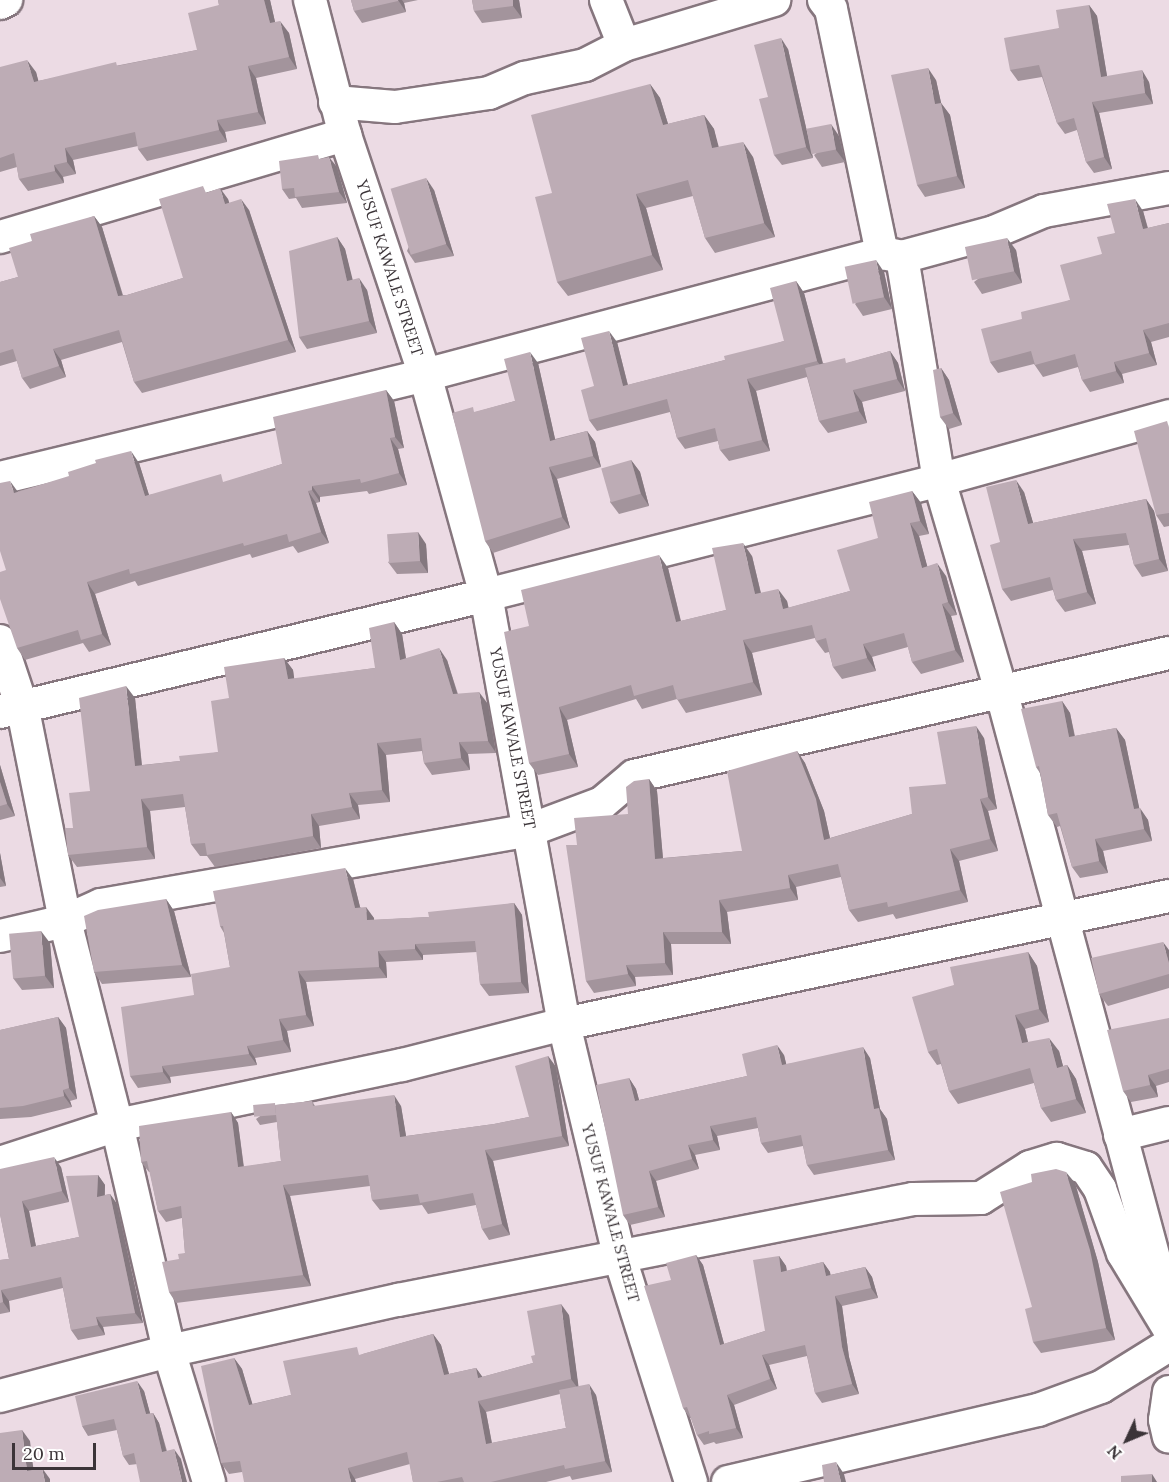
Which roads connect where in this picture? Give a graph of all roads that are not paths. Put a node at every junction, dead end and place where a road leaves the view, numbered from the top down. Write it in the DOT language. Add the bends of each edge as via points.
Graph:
graph roads {
  1 [pos="6,0"];
  2 [pos="310,0"];
  3 [pos="606,0"];
  4 [pos="774,0"];
  5 [pos="824,0"];
  6 [pos="0,3"];
  7 [pos="624,45"];
  8 [pos="335,102"];
  9 [pos="345,135"];
  10 [pos="1169,188"];
  11 [pos="0,237"];
  12 [pos="892,255"];
  13 [pos="425,375"];
  14 [pos="1169,416"];
  15 [pos="0,478"];
  16 [pos="939,480"];
  17 [pos="486,595"];
  18 [pos="0,641"];
  19 [pos="1169,653"];
  20 [pos="1002,694"];
  21 [pos="12,711"];
  22 [pos="530,830"];
  23 [pos="1169,896"];
  24 [pos="1062,920"];
  25 [pos="65,921"];
  26 [pos="0,936"];
  27 [pos="564,1024"];
  28 [pos="1169,1123"];
  29 [pos="117,1125"];
  30 [pos="1120,1135"];
  31 [pos="0,1162"];
  32 [pos="619,1255"];
  33 [pos="1169,1314"];
  34 [pos="1169,1329"];
  35 [pos="1169,1345"];
  36 [pos="169,1352"];
  37 [pos="1169,1392"];
  38 [pos="0,1396"];
  39 [pos="1169,1437"];
  40 [pos="209,1482"];
  41 [pos="691,1482"];
  42 [pos="728,1482"];
  1 -- 6 [label="street"];
  2 -- 8 [label="street, YUSUF KAWALE STREET"];
  3 -- 7 [label="street"];
  4 -- 7 [label="street"];
  5 -- 12 [label="street" via="831,9"];
  7 -- 8 [label="street" via="585,65 525,78 489,93 395,107"];
  8 -- 9 [label="street, YUSUF KAWALE STREET"];
  9 -- 11 [label="street"];
  9 -- 13 [label="street, YUSUF KAWALE STREET"];
  10 -- 12 [label="street" via="1044,211 994,232"];
  12 -- 13 [label="street"];
  12 -- 16 [label="street"];
  13 -- 15 [label="street"];
  13 -- 17 [label="street, YUSUF KAWALE STREET"];
  14 -- 16 [label="street"];
  16 -- 17 [label="street"];
  16 -- 20 [label="street"];
  17 -- 21 [label="street" via="183,666"];
  17 -- 22 [label="street, YUSUF KAWALE STREET"];
  18 -- 21 [label="street"];
  19 -- 20 [label="street"];
  20 -- 22 [label="street" via="798,736 634,776 602,803"];
  20 -- 24 [label="street"];
  21 -- 25 [label="street"];
  22 -- 25 [label="street" via="101,905"];
  22 -- 27 [label="street, YUSUF KAWALE STREET"];
  23 -- 24 [label="street"];
  24 -- 27 [label="street"];
  24 -- 30 [label="street"];
  25 -- 26 [label="street"];
  25 -- 29 [label="street"];
  27 -- 29 [label="street" via="402,1065"];
  27 -- 32 [label="street, YUSUF KAWALE STREET"];
  28 -- 30 [label="street"];
  29 -- 31 [label="street"];
  29 -- 36 [label="street"];
  30 -- 33 [label="street"];
  32 -- 34 [label="street" via="913,1199 981,1198 1030,1167 1057,1159 1086,1168 1100,1189 1123,1253"];
  32 -- 36 [label="street"];
  32 -- 41 [label="street, YUSUF KAWALE STREET"];
  35 -- 42 [label="street" via="1101,1387 1038,1410"];
  36 -- 38 [label="street"];
  36 -- 40 [label="street"];
  37 -- 39 [label="street" via="1165,1420"];
}
